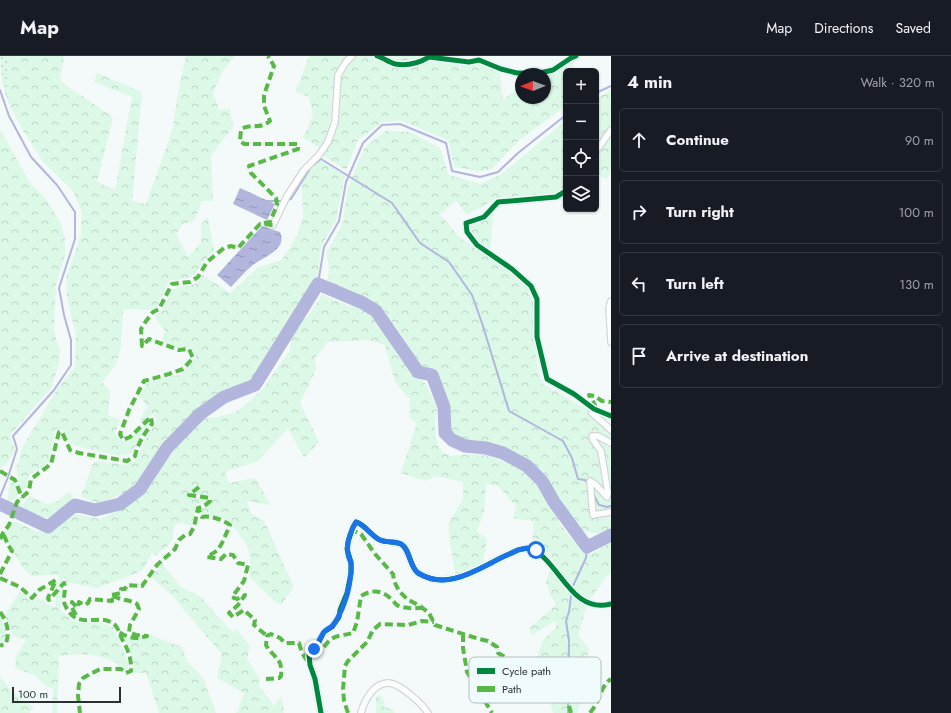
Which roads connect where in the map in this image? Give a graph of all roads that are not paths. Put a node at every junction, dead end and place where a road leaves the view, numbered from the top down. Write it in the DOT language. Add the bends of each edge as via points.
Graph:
graph roads {
  1 [pos="352,56"];
  2 [pos="377,56"];
  3 [pos="576,56"];
  4 [pos="611,130"];
  5 [pos="599,147"];
  6 [pos="563,193"];
  7 [pos="273,225"];
  8 [pos="611,301"];
  9 [pos="611,342"];
  10 [pos="594,409"];
  11 [pos="611,416"];
  12 [pos="611,430"];
  13 [pos="611,443"];
  14 [pos="611,512"];
  15 [pos="611,604"];
  16 [pos="321,713"];
  17 [pos="361,713"];
  18 [pos="428,713"];
  1 -- 7 [label="street" via="338,75 334,122 328,142 286,196"];
  2 -- 3 [label="street" via="394,64 409,65 429,57 469,62 479,60 517,73 540,73 553,70"];
  4 -- 5 [label="street"];
  6 -- 10 [label="street" via="556,197 498,202 484,217 466,223 467,232 477,245 512,269 531,286 537,299 538,337 547,379"];
  8 -- 9 [label="street"];
  10 -- 11 [label="street"];
  10 -- 12 [label="street" via="592,414"];
  13 -- 14 [label="street" via="598,436 592,436 602,451 607,497 590,481 593,515"];
  15 -- 16 [label="street" via="595,605 582,600 567,587 536,550 527,548 456,579 432,579 417,572 400,543 380,540 356,522 348,542 351,573 339,617 332,627 324,632 309,655"];
  17 -- 18 [label="street" via="371,693 377,687 388,683 396,684 420,703"];
}
